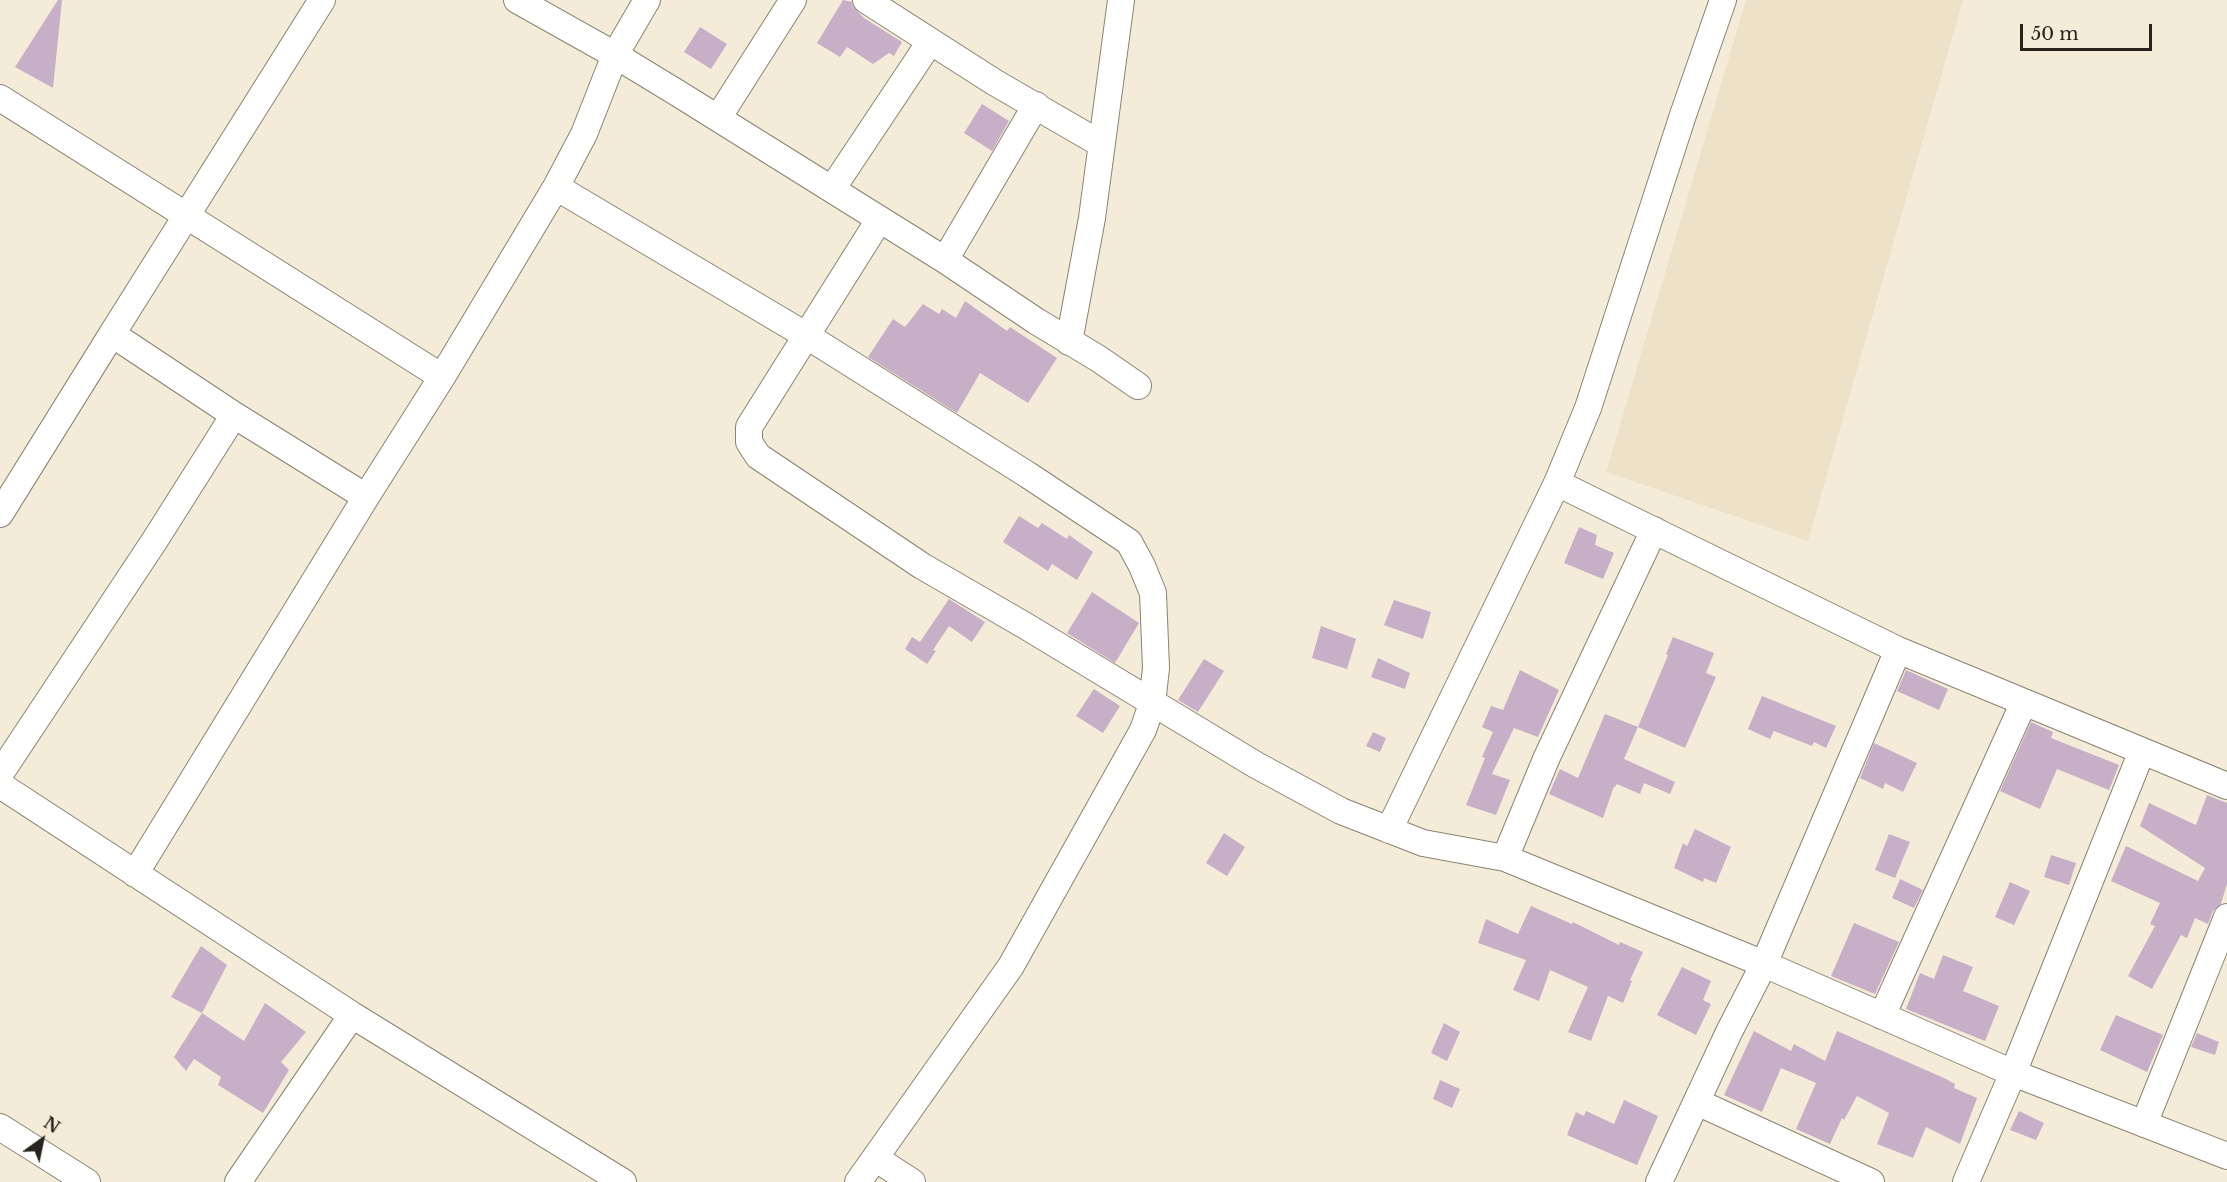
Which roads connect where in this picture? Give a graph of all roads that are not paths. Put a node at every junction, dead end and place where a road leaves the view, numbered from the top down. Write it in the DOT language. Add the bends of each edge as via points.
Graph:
graph roads {
  1 [pos="322,0"];
  2 [pos="517,0"];
  3 [pos="647,0"];
  4 [pos="793,0"];
  5 [pos="866,0"];
  6 [pos="1121,0"];
  7 [pos="1723,0"];
  8 [pos="930,42"];
  9 [pos="615,55"];
  10 [pos="0,98"];
  11 [pos="1036,105"];
  12 [pos="718,118"];
  13 [pos="1101,144"];
  14 [pos="556,187"];
  15 [pos="832,189"];
  16 [pos="187,217"];
  17 [pos="879,220"];
  18 [pos="945,260"];
  19 [pos="112,334"];
  20 [pos="807,336"];
  21 [pos="1070,342"];
  22 [pos="442,377"];
  23 [pos="1138,386"];
  24 [pos="234,415"];
  25 [pos="1557,483"];
  26 [pos="366,497"];
  27 [pos="0,514"];
  28 [pos="1654,530"];
  29 [pos="1898,650"];
  30 [pos="2024,702"];
  31 [pos="1152,704"];
  32 [pos="2142,751"];
  33 [pos="0,774"];
  34 [pos="0,785"];
  35 [pos="2227,786"];
  36 [pos="1389,830"];
  37 [pos="1505,858"];
  38 [pos="135,874"];
  39 [pos="2227,916"];
  40 [pos="1764,964"];
  41 [pos="352,1015"];
  42 [pos="1882,1016"];
  43 [pos="2013,1073"];
  44 [pos="1697,1102"];
  45 [pos="2144,1124"];
  46 [pos="0,1127"];
  47 [pos="2227,1156"];
  48 [pos="876,1158"];
  49 [pos="87,1182"];
  50 [pos="238,1182"];
  51 [pos="623,1182"];
  52 [pos="858,1182"];
  53 [pos="912,1182"];
  54 [pos="1659,1182"];
  55 [pos="1871,1182"];
  56 [pos="1966,1182"];
  1 -- 16 [label="street"];
  2 -- 9 [label="street"];
  3 -- 9 [label="street"];
  4 -- 12 [label="street"];
  5 -- 8 [label="street"];
  6 -- 13 [label="street"];
  7 -- 25 [label="street" via="1588,408"];
  8 -- 11 [label="street"];
  8 -- 15 [label="street"];
  9 -- 12 [label="street"];
  9 -- 14 [label="street" via="584,134"];
  10 -- 16 [label="street"];
  11 -- 13 [label="street"];
  11 -- 18 [label="street"];
  12 -- 15 [label="street"];
  13 -- 21 [label="street"];
  14 -- 20 [label="street"];
  14 -- 22 [label="street"];
  15 -- 17 [label="street"];
  16 -- 19 [label="street"];
  16 -- 22 [label="street"];
  17 -- 18 [label="street"];
  17 -- 20 [label="street"];
  18 -- 21 [label="street"];
  19 -- 24 [label="street"];
  19 -- 27 [label="street"];
  20 -- 31 [label="street" via="1129,542 1153,593 1156,668"];
  20 -- 31 [label="street" via="749,427 750,442 758,456 922,566"];
  21 -- 23 [label="street"];
  22 -- 26 [label="street"];
  24 -- 26 [label="street"];
  24 -- 33 [label="street"];
  25 -- 28 [label="street"];
  25 -- 36 [label="street"];
  26 -- 38 [label="street"];
  28 -- 29 [label="street"];
  28 -- 37 [label="street" via="1547,756"];
  29 -- 30 [label="street"];
  29 -- 40 [label="street"];
  30 -- 32 [label="street"];
  30 -- 42 [label="street"];
  31 -- 36 [label="street" via="1331,806"];
  31 -- 48 [label="street" via="1143,730 1107,798 1011,966"];
  32 -- 35 [label="street"];
  32 -- 43 [label="street"];
  34 -- 38 [label="street"];
  36 -- 37 [label="street" via="1423,843"];
  37 -- 40 [label="street"];
  38 -- 41 [label="street"];
  39 -- 45 [label="street"];
  40 -- 42 [label="street"];
  40 -- 44 [label="street"];
  41 -- 50 [label="street"];
  41 -- 51 [label="street"];
  42 -- 43 [label="street"];
  43 -- 45 [label="street"];
  43 -- 56 [label="street"];
  44 -- 54 [label="street"];
  44 -- 55 [label="street"];
  45 -- 47 [label="street"];
  46 -- 49 [label="street"];
  48 -- 52 [label="street"];
  48 -- 53 [label="street"];
}
